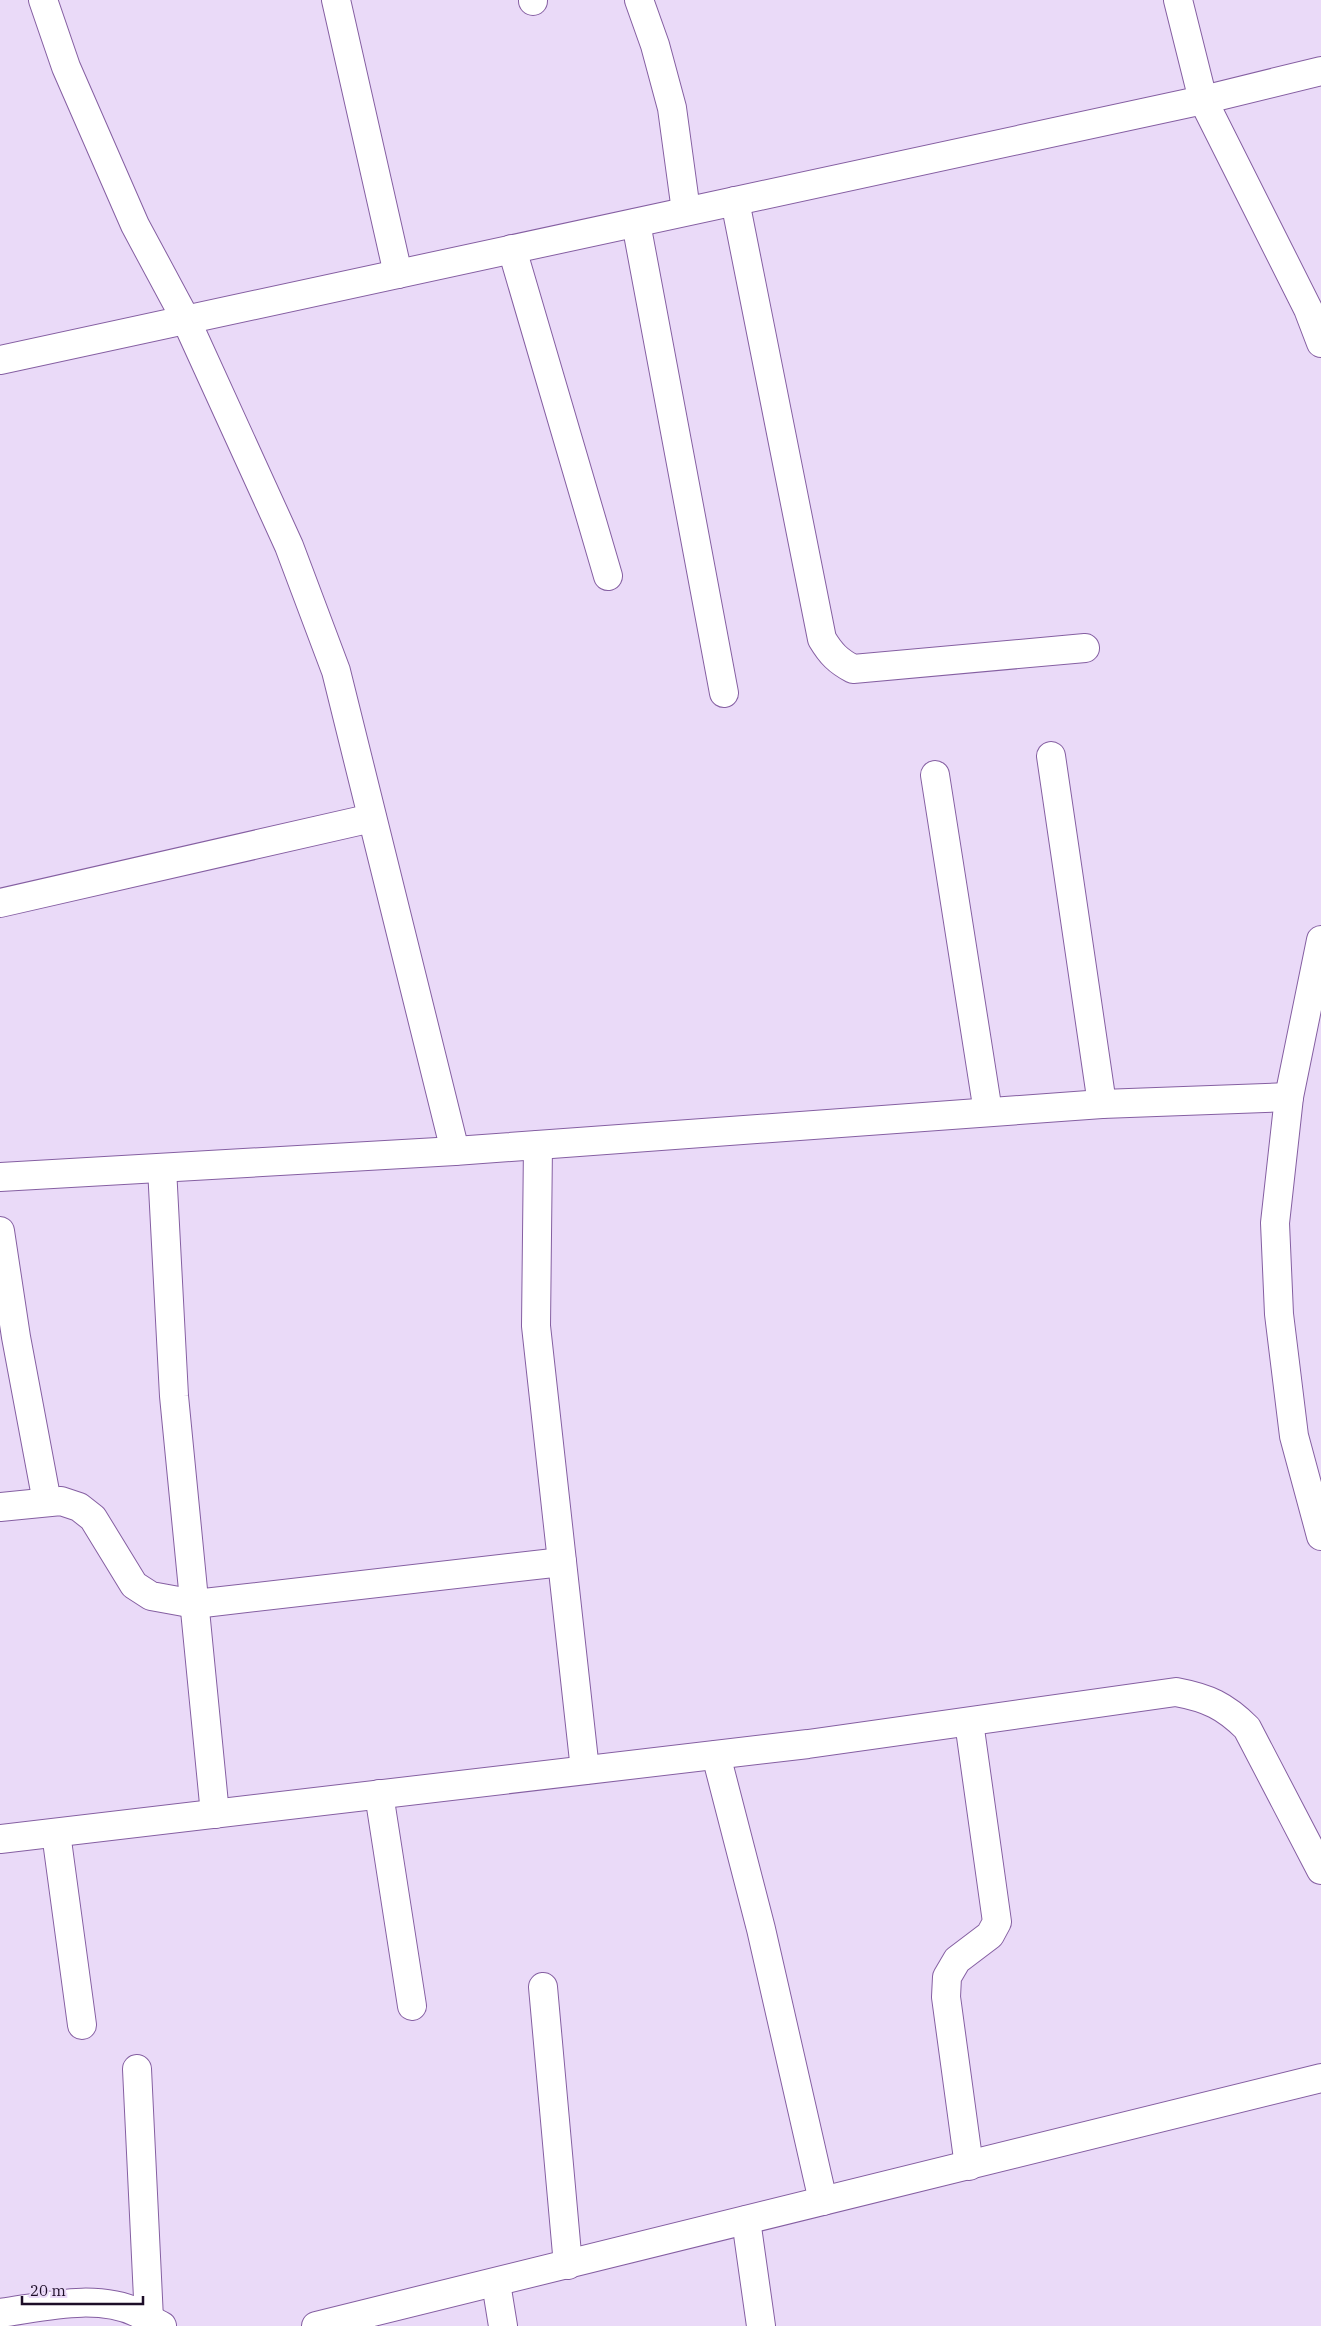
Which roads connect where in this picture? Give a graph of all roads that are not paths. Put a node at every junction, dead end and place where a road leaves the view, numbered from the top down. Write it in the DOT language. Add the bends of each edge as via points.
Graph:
graph roads {
  1 [pos="43,0"];
  2 [pos="336,0"];
  3 [pos="639,0"];
  4 [pos="1178,0"];
  5 [pos="1321,71"];
  6 [pos="1203,100"];
  7 [pos="735,201"];
  8 [pos="686,211"];
  9 [pos="636,223"];
  10 [pos="512,249"];
  11 [pos="398,274"];
  12 [pos="186,320"];
  13 [pos="1321,343"];
  14 [pos="0,360"];
  15 [pos="608,576"];
  16 [pos="1085,648"];
  17 [pos="724,693"];
  18 [pos="1052,756"];
  19 [pos="935,775"];
  20 [pos="372,818"];
  21 [pos="0,903"];
  22 [pos="1321,940"];
  23 [pos="1289,1097"];
  24 [pos="1102,1104"];
  25 [pos="988,1112"];
  26 [pos="538,1145"];
  27 [pos="455,1151"];
  28 [pos="162,1168"];
  29 [pos="0,1177"];
  30 [pos="0,1231"];
  31 [pos="46,1502"];
  32 [pos="0,1507"];
  33 [pos="1321,1536"];
  34 [pos="562,1562"];
  35 [pos="195,1604"];
  36 [pos="969,1722"];
  37 [pos="716,1755"];
  38 [pos="585,1770"];
  39 [pos="379,1794"];
  40 [pos="215,1814"];
  41 [pos="56,1833"];
  42 [pos="0,1839"];
  43 [pos="1321,1870"];
  44 [pos="543,1987"];
  45 [pos="412,2006"];
  46 [pos="82,2025"];
  47 [pos="137,2069"];
  48 [pos="1321,2078"];
  49 [pos="970,2166"];
  50 [pos="824,2202"];
  51 [pos="746,2220"];
  52 [pos="568,2265"];
  53 [pos="496,2283"];
  54 [pos="0,2313"];
  55 [pos="156,2323"];
  56 [pos="316,2326"];
  57 [pos="503,2326"];
  58 [pos="761,2326"];
  1 -- 12 [label="street" via="66,68 135,225"];
  2 -- 11 [label="street"];
  3 -- 8 [label="street" via="672,108"];
  4 -- 6 [label="street"];
  5 -- 6 [label="street"];
  6 -- 7 [label="street"];
  6 -- 13 [label="street" via="1308,309"];
  7 -- 8 [label="street"];
  7 -- 16 [label="street" via="822,639 837,661 853,669"];
  8 -- 9 [label="street"];
  9 -- 10 [label="street"];
  9 -- 17 [label="street"];
  10 -- 11 [label="street"];
  10 -- 15 [label="street"];
  11 -- 12 [label="street"];
  12 -- 14 [label="street"];
  12 -- 20 [label="street" via="289,546 336,671"];
  18 -- 24 [label="street"];
  19 -- 25 [label="street"];
  20 -- 21 [label="street"];
  20 -- 27 [label="street"];
  22 -- 23 [label="street"];
  23 -- 24 [label="street"];
  23 -- 33 [label="street" via="1275,1223 1279,1314 1294,1436"];
  24 -- 25 [label="street"];
  25 -- 26 [label="street"];
  26 -- 27 [label="street"];
  26 -- 34 [label="street" via="536,1326"];
  27 -- 28 [label="street"];
  28 -- 29 [label="street"];
  28 -- 35 [label="street" via="174,1396"];
  30 -- 31 [label="street"];
  31 -- 32 [label="street"];
  31 -- 35 [label="street" via="79,1507 93,1518 134,1585 151,1596"];
  34 -- 35 [label="street"];
  34 -- 38 [label="street"];
  35 -- 40 [label="street"];
  36 -- 37 [label="street"];
  36 -- 43 [label="street" via="1176,1692 1195,1695 1230,1710 1247,1728"];
  36 -- 49 [label="street" via="996,1922 990,1935 957,1960 947,1977 946,1997"];
  37 -- 38 [label="street"];
  37 -- 50 [label="street" via="761,1929"];
  38 -- 39 [label="street"];
  39 -- 40 [label="street"];
  39 -- 45 [label="street"];
  40 -- 41 [label="street"];
  41 -- 42 [label="street"];
  41 -- 46 [label="street"];
  44 -- 52 [label="street"];
  47 -- 55 [label="street"];
  48 -- 49 [label="street"];
  49 -- 50 [label="street"];
  50 -- 51 [label="street"];
  51 -- 52 [label="street"];
  51 -- 58 [label="street"];
  52 -- 53 [label="street"];
  53 -- 56 [label="street"];
  53 -- 57 [label="street"];
  54 -- 55 [label="street" via="84,2302 137,2312"];
}
